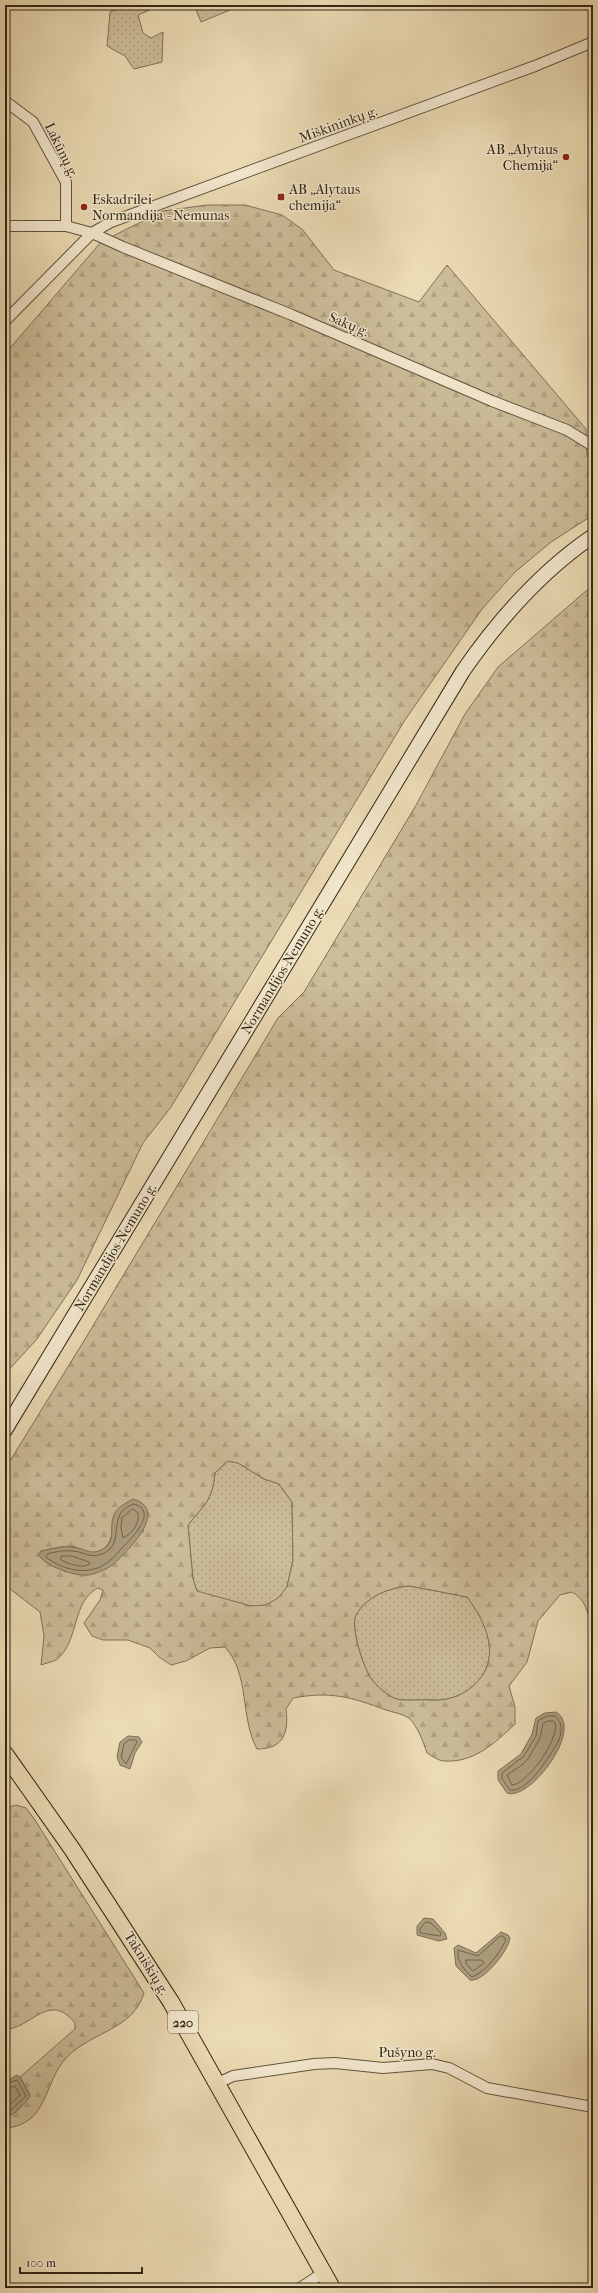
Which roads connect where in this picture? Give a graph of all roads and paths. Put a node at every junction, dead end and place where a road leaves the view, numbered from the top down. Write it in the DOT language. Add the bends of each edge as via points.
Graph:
graph roads {
  1 [pos="593,42"];
  2 [pos="5,101"];
  3 [pos="5,226"];
  4 [pos="66,226"];
  5 [pos="92,233"];
  6 [pos="5,321"];
  7 [pos="593,446"];
  8 [pos="593,536"];
  9 [pos="5,1430"];
  10 [pos="5,1754"];
  11 [pos="218,2082"];
  12 [pos="593,2107"];
  13 [pos="323,2273"];
  14 [pos="300,2288"];
  15 [pos="332,2288"];
  1 -- 5 [label="street, Miškininkų g." via="535,66 165,201 111,222"];
  2 -- 4 [label="street, Lakūnų g." via="33,122 66,182"];
  3 -- 4 [label="street, Sakų g."];
  4 -- 5 [label="street, Sakų g."];
  5 -- 6 [label="street, Miškininkų g."];
  5 -- 7 [label="street, Sakų g." via="122,248 292,315 492,401 567,430"];
  8 -- 9 [label="main road, Normandijos-Nemuno g." via="555,565 527,591 484,641 459,677"];
  10 -- 11 [label="main road, Takniškių g. / 220" via="122,1923"];
  11 -- 12 [label="street, Pušyno g." via="233,2076 314,2064 335,2063 383,2068 432,2064 454,2070 487,2088"];
  11 -- 13 [label="main road, Takniškių g. / 220"];
  13 -- 14 [label="street"];
  13 -- 15 [label="main road, Takniškių g. / 220"];
}
